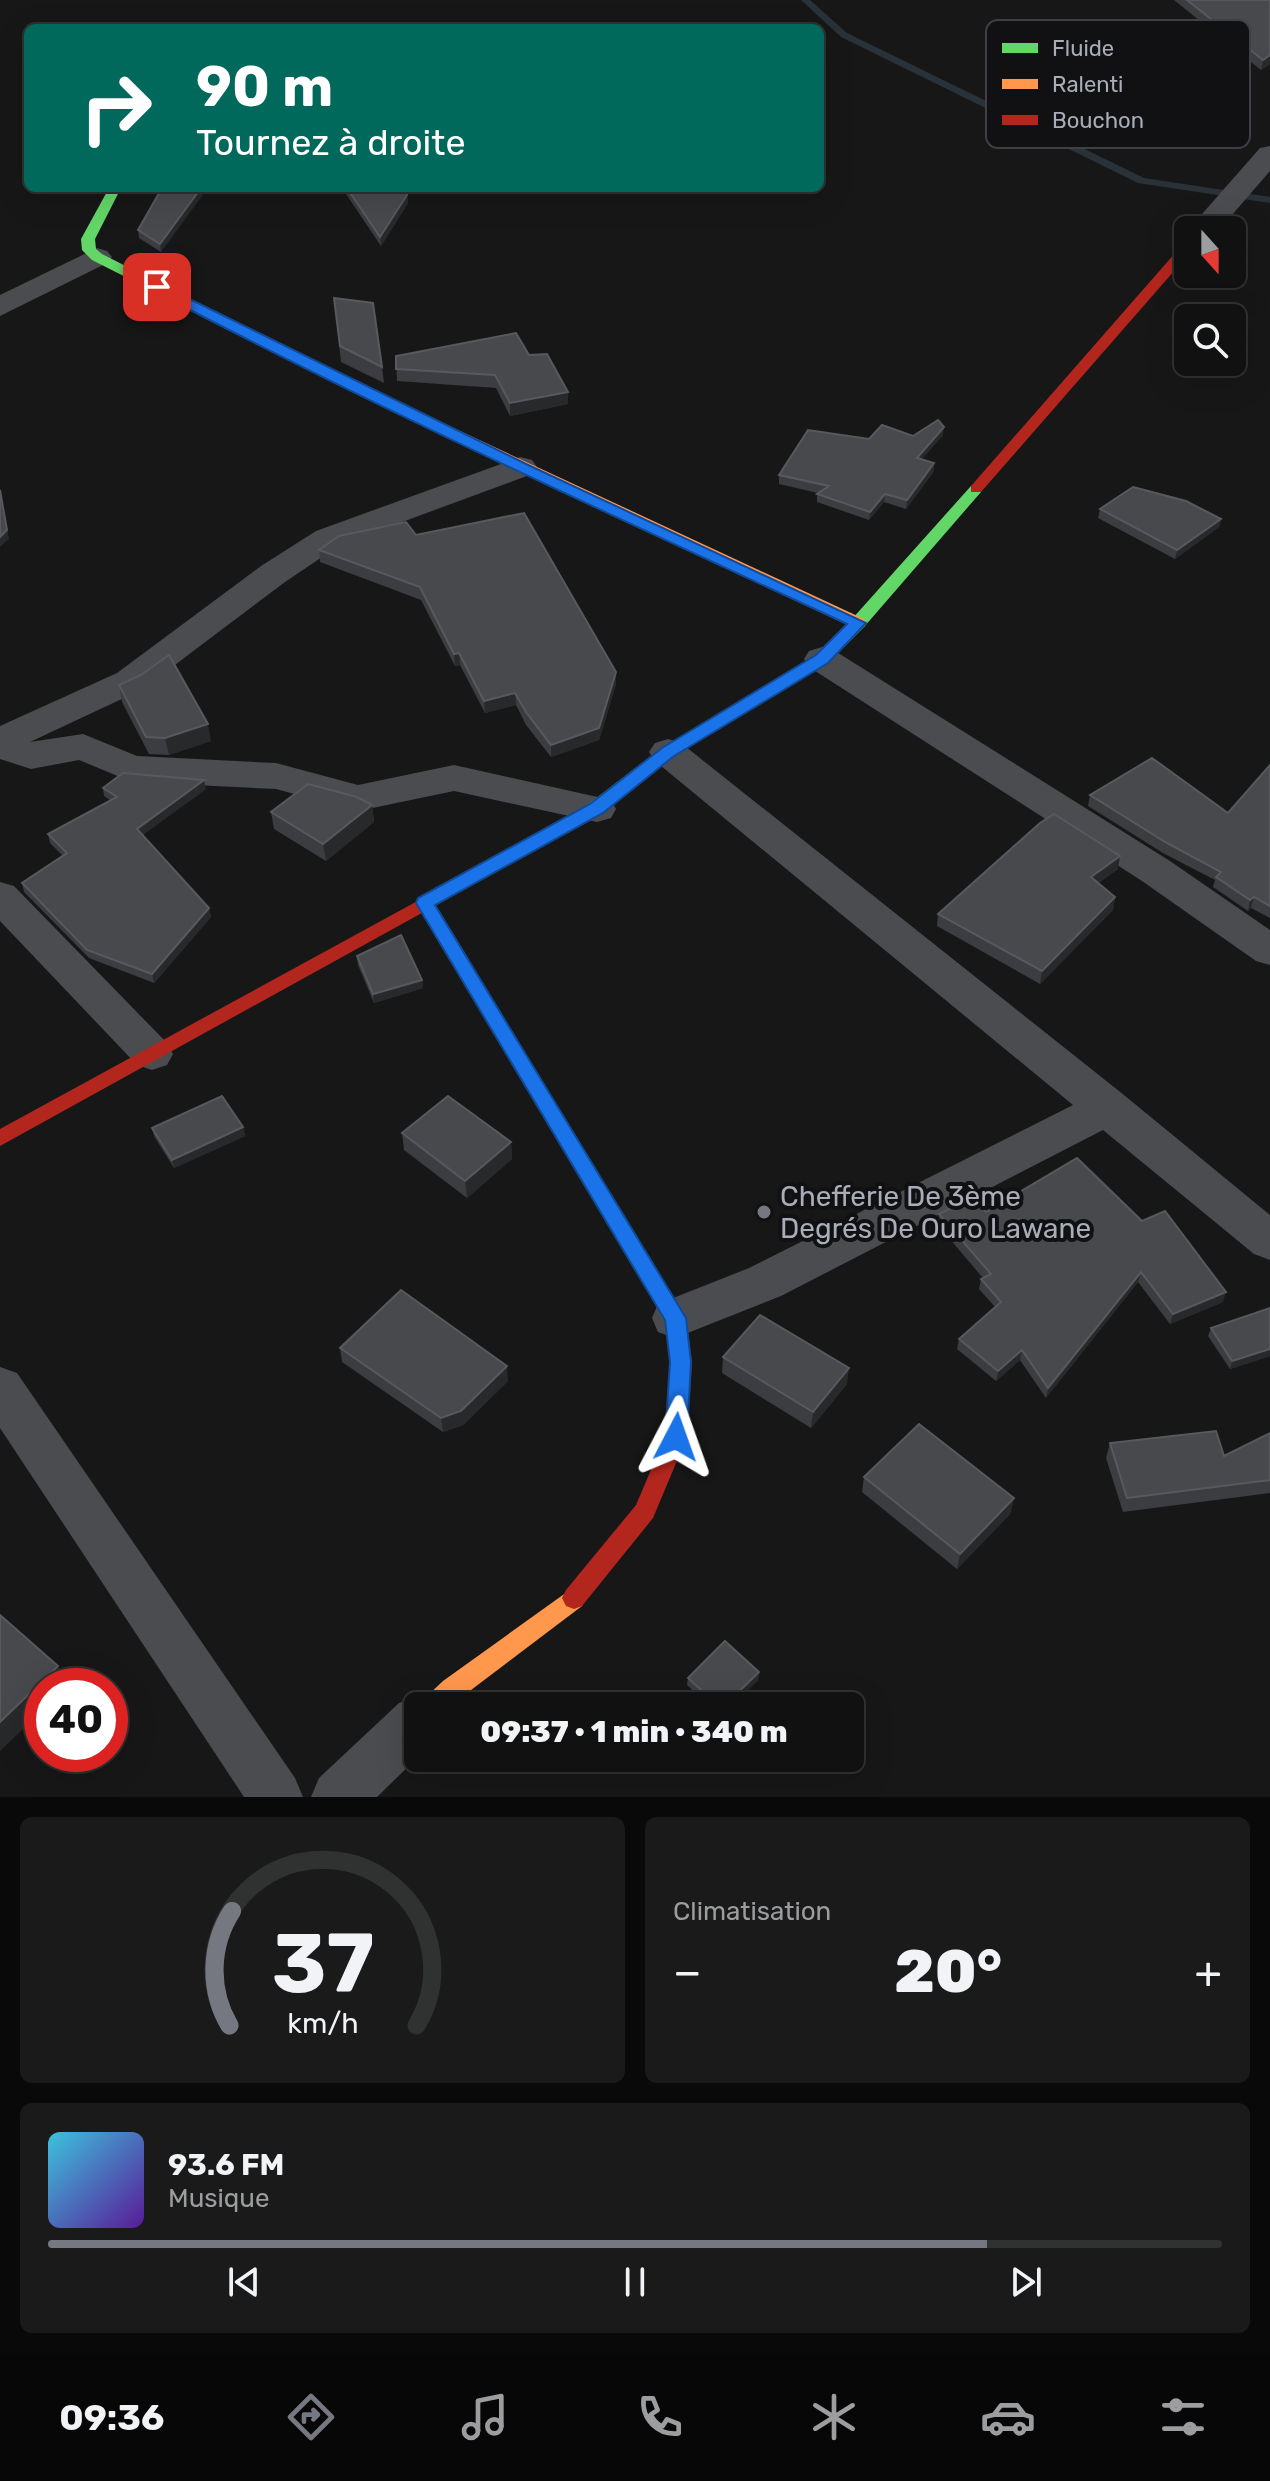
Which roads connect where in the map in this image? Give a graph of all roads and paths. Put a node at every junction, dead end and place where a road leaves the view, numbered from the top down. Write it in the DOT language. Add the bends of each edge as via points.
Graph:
graph roads {
  1 [pos="1270,154"];
  2 [pos="113,192"];
  3 [pos="1215,216"];
  4 [pos="97,257"];
  5 [pos="1174,263"];
  6 [pos="0,307"];
  7 [pos="520,467"];
  8 [pos="858,623"];
  9 [pos="822,659"];
  10 [pos="0,744"];
  11 [pos="668,752"];
  12 [pos="597,809"];
  13 [pos="0,896"];
  14 [pos="425,903"];
  15 [pos="1270,950"];
  16 [pos="152,1054"];
  17 [pos="1109,1107"];
  18 [pos="0,1138"];
  19 [pos="1270,1241"];
  20 [pos="675,1318"];
  21 [pos="0,1388"];
  22 [pos="448,1692"];
  23 [pos="404,1734"];
  24 [pos="276,1797"];
  25 [pos="338,1797"];
  1 -- 3 [label="street"];
  2 -- 4 [label="street" via="88,239 89,250"];
  4 -- 6 [label="street"];
  4 -- 7 [label="street"];
  5 -- 8 [label="street"];
  7 -- 8 [label="street"];
  7 -- 10 [label="street" via="328,538 130,681"];
  8 -- 9 [label="street"];
  9 -- 11 [label="street"];
  9 -- 15 [label="street" via="1143,862"];
  10 -- 12 [label="street" via="31,756 83,747 132,769 276,776 358,798 454,778"];
  11 -- 12 [label="street"];
  11 -- 17 [label="street"];
  12 -- 14 [label="street"];
  13 -- 16 [label="street"];
  14 -- 16 [label="street"];
  14 -- 20 [label="street"];
  16 -- 18 [label="street"];
  17 -- 19 [label="street"];
  17 -- 20 [label="street" via="765,1282"];
  20 -- 22 [label="street" via="681,1362 676,1437 645,1511 576,1596"];
  21 -- 24 [label="street"];
  23 -- 25 [label="street"];
}
